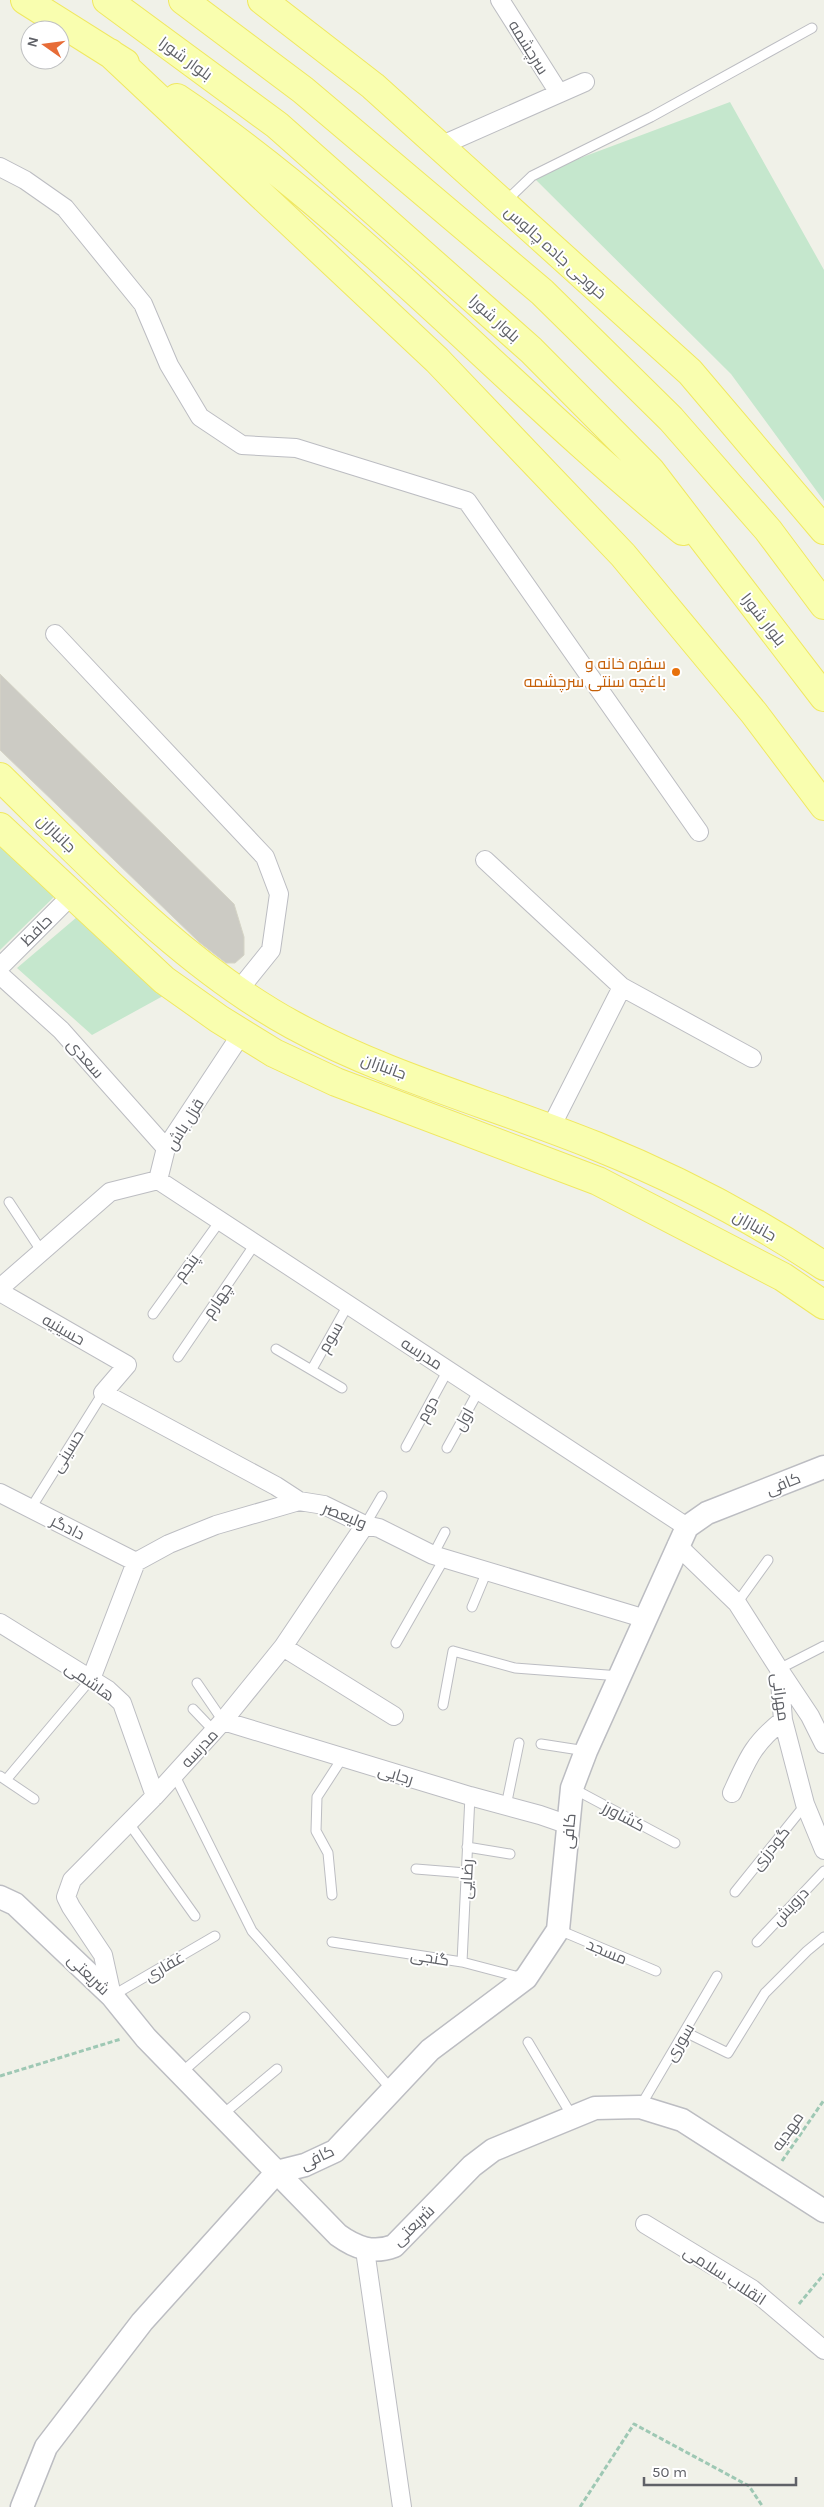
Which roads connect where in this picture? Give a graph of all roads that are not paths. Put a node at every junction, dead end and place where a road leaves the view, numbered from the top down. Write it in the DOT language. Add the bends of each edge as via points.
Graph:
graph roads {
  1 [pos="25,0"];
  2 [pos="107,0"];
  3 [pos="183,0"];
  4 [pos="262,0"];
  5 [pos="500,0"];
  6 [pos="812,28"];
  7 [pos="110,53"];
  8 [pos="586,82"];
  9 [pos="558,93"];
  10 [pos="440,146"];
  11 [pos="0,166"];
  12 [pos="503,203"];
  13 [pos="824,530"];
  14 [pos="716,557"];
  15 [pos="824,605"];
  16 [pos="55,634"];
  17 [pos="824,696"];
  18 [pos="0,777"];
  19 [pos="21,798"];
  20 [pos="824,806"];
  21 [pos="0,826"];
  22 [pos="699,832"];
  23 [pos="485,860"];
  24 [pos="73,894"];
  25 [pos="0,967"];
  26 [pos="0,975"];
  27 [pos="622,988"];
  28 [pos="238,991"];
  29 [pos="242,1033"];
  30 [pos="752,1058"];
  31 [pos="550,1129"];
  32 [pos="166,1148"];
  33 [pos="158,1180"];
  34 [pos="9,1202"];
  35 [pos="220,1220"];
  36 [pos="256,1244"];
  37 [pos="42,1252"];
  38 [pos="824,1266"];
  39 [pos="0,1288"];
  40 [pos="0,1292"];
  41 [pos="348,1305"];
  42 [pos="824,1305"];
  43 [pos="153,1314"];
  44 [pos="276,1349"];
  45 [pos="178,1357"];
  46 [pos="312,1369"];
  47 [pos="448,1370"];
  48 [pos="342,1388"];
  49 [pos="479,1390"];
  50 [pos="103,1393"];
  51 [pos="406,1447"];
  52 [pos="447,1448"];
  53 [pos="824,1467"];
  54 [pos="0,1492"];
  55 [pos="382,1496"];
  56 [pos="299,1501"];
  57 [pos="31,1508"];
  58 [pos="365,1525"];
  59 [pos="445,1532"];
  60 [pos="682,1536"];
  61 [pos="439,1557"];
  62 [pos="768,1560"];
  63 [pos="136,1562"];
  64 [pos="487,1571"];
  65 [pos="737,1603"];
  66 [pos="472,1607"];
  67 [pos="646,1619"];
  68 [pos="0,1623"];
  69 [pos="396,1643"];
  70 [pos="824,1646"];
  71 [pos="283,1647"];
  72 [pos="779,1669"];
  73 [pos="620,1676"];
  74 [pos="91,1679"];
  75 [pos="197,1683"];
  76 [pos="443,1706"];
  77 [pos="193,1709"];
  78 [pos="394,1716"];
  79 [pos="783,1720"];
  80 [pos="219,1726"];
  81 [pos="519,1743"];
  82 [pos="541,1744"];
  83 [pos="824,1744"];
  84 [pos="586,1750"];
  85 [pos="343,1758"];
  86 [pos="174,1774"];
  87 [pos="3,1778"];
  88 [pos="572,1788"];
  89 [pos="732,1792"];
  90 [pos="155,1796"];
  91 [pos="470,1796"];
  92 [pos="34,1800"];
  93 [pos="805,1804"];
  94 [pos="506,1806"];
  95 [pos="128,1822"];
  96 [pos="569,1825"];
  97 [pos="675,1843"];
  98 [pos="467,1847"];
  99 [pos="824,1850"];
  100 [pos="510,1854"];
  101 [pos="416,1869"];
  102 [pos="824,1871"];
  103 [pos="466,1873"];
  104 [pos="735,1892"];
  105 [pos="332,1895"];
  106 [pos="0,1897"];
  107 [pos="195,1916"];
  108 [pos="558,1930"];
  109 [pos="215,1936"];
  110 [pos="824,1938"];
  111 [pos="332,1942"];
  112 [pos="757,1942"];
  113 [pos="462,1962"];
  114 [pos="656,1971"];
  115 [pos="717,1976"];
  116 [pos="526,1978"];
  117 [pos="112,1996"];
  118 [pos="245,2017"];
  119 [pos="685,2032"];
  120 [pos="528,2042"];
  121 [pos="277,2069"];
  122 [pos="181,2073"];
  123 [pos="392,2090"];
  124 [pos="640,2107"];
  125 [pos="222,2116"];
  126 [pos="572,2116"];
  127 [pos="277,2172"];
  128 [pos="824,2211"];
  129 [pos="645,2224"];
  130 [pos="366,2250"];
  131 [pos="824,2350"];
  132 [pos="22,2507"];
  133 [pos="402,2507"];
  1 -- 7 [label="main road"];
  2 -- 14 [label="main road, بلوار شورا" via="277,125 531,350 650,470"];
  3 -- 15 [label="main road" via="303,90 542,292 672,419 768,530"];
  4 -- 10 [label="main road, خروجی جاده چالوس" via="373,86"];
  5 -- 9 [label="street, سرچشمه"];
  6 -- 12 [label="lane" via="651,117 532,176"];
  7 -- 14 [label="main road" via="230,134 303,191 620,481"];
  7 -- 20 [label="main road" via="438,360 623,555 754,713"];
  8 -- 9 [label="street"];
  9 -- 10 [label="street"];
  10 -- 12 [label="main road, خروجی جاده چالوس"];
  11 -- 22 [label="street" via="65,208 143,304 169,365 200,417 242,445 296,448 467,501"];
  12 -- 13 [label="main road, خروجی جاده چالوس" via="690,372"];
  14 -- 17 [label="main road, بلوار شورا"];
  16 -- 28 [label="street" via="265,857 279,894 271,950"];
  18 -- 19 [label="main road, جانبازان"];
  19 -- 21 [label="main road" via="24,812 19,821 10,826"];
  19 -- 28 [label="main road, جانبازان" via="139,912"];
  21 -- 24 [label="main road, جانبازان"];
  23 -- 27 [label="street"];
  24 -- 25 [label="street, حافظ"];
  24 -- 29 [label="main road, جانبازان" via="164,980"];
  26 -- 32 [label="street, سعدی" via="61,1030"];
  27 -- 30 [label="street"];
  27 -- 31 [label="street"];
  28 -- 31 [label="main road, جانبازان" via="292,1024 353,1055"];
  29 -- 32 [label="street, قزل باش"];
  29 -- 42 [label="main road, جانبازان" via="274,1053 336,1082 598,1181 783,1277"];
  31 -- 38 [label="main road, جانبازان" via="597,1146 699,1194"];
  32 -- 33 [label="street, قزل باش"];
  33 -- 35 [label="street, مدرسه"];
  33 -- 37 [label="street" via="110,1192"];
  34 -- 37 [label="lane"];
  35 -- 36 [label="street, مدرسه"];
  35 -- 43 [label="lane, پنجم"];
  36 -- 41 [label="street, مدرسه"];
  36 -- 45 [label="lane, چهارم"];
  37 -- 39 [label="street"];
  40 -- 50 [label="street, حسینیه" via="127,1365"];
  41 -- 46 [label="lane, سوم"];
  41 -- 47 [label="street, مدرسه"];
  44 -- 46 [label="lane"];
  46 -- 48 [label="lane"];
  47 -- 49 [label="street, مدرسه"];
  47 -- 51 [label="lane, دوم"];
  49 -- 52 [label="lane, اول"];
  49 -- 60 [label="street, مدرسه"];
  50 -- 56 [label="street"];
  50 -- 57 [label="lane, حسینی"];
  53 -- 60 [label="street, کافی" via="707,1513"];
  54 -- 57 [label="street, دادگر"];
  55 -- 58 [label="lane, مدرسه"];
  56 -- 58 [label="street, ولیعصر" via="324,1505"];
  56 -- 63 [label="street, ولیعصر" via="216,1525"];
  57 -- 63 [label="street, دادگر"];
  58 -- 61 [label="street, ولیعصر" via="379,1528"];
  58 -- 71 [label="street, مدرسه"];
  59 -- 61 [label="lane"];
  60 -- 65 [label="street, مهرانی"];
  60 -- 67 [label="street, کافی"];
  61 -- 64 [label="street, ولیعصر"];
  61 -- 69 [label="lane"];
  62 -- 65 [label="lane"];
  63 -- 74 [label="street"];
  64 -- 66 [label="lane"];
  64 -- 67 [label="street, ولیعصر"];
  65 -- 72 [label="street, مهرانی"];
  67 -- 73 [label="street, کافی"];
  68 -- 74 [label="street, هاشمی"];
  70 -- 72 [label="lane"];
  71 -- 78 [label="street"];
  71 -- 80 [label="street, مدرسه"];
  72 -- 79 [label="street, مهرانی"];
  72 -- 83 [label="street"];
  73 -- 76 [label="lane" via="515,1668 453,1651"];
  73 -- 84 [label="street, کافی"];
  74 -- 87 [label="lane"];
  74 -- 90 [label="street, هاشمی" via="122,1703"];
  75 -- 80 [label="lane"];
  77 -- 80 [label="lane"];
  79 -- 89 [label="street" via="752,1750"];
  79 -- 93 [label="street, مهرانی"];
  80 -- 85 [label="street, رجایی"];
  80 -- 86 [label="street, مدرسه"];
  81 -- 94 [label="lane"];
  82 -- 84 [label="lane"];
  84 -- 88 [label="street, کافی"];
  85 -- 91 [label="street, رجایی"];
  85 -- 105 [label="lane" via="317,1797 316,1831 328,1853"];
  86 -- 90 [label="street, مدرسه"];
  86 -- 123 [label="lane" via="252,1931"];
  87 -- 92 [label="lane"];
  88 -- 96 [label="street, کافی"];
  88 -- 97 [label="lane, کشاورز"];
  90 -- 95 [label="street, مدرسه"];
  91 -- 94 [label="street, رجایی"];
  91 -- 98 [label="lane, رضایی"];
  93 -- 99 [label="street, مهرانی"];
  93 -- 104 [label="lane, گودرزی"];
  94 -- 96 [label="street, رجایی"];
  95 -- 107 [label="lane"];
  95 -- 117 [label="street, مدرسه" via="72,1880 66,1897 103,1954"];
  96 -- 108 [label="street, کافی"];
  98 -- 100 [label="lane"];
  98 -- 103 [label="lane, رضایی"];
  101 -- 103 [label="lane"];
  102 -- 112 [label="lane, درویش"];
  103 -- 113 [label="lane, رضایی"];
  106 -- 117 [label="street, شریعتی" via="15,1904"];
  108 -- 114 [label="lane, مسجد"];
  108 -- 116 [label="street, کافی"];
  109 -- 117 [label="lane, غفاری"];
  110 -- 119 [label="lane" via="764,1994 728,2053"];
  111 -- 113 [label="lane, گنجی"];
  113 -- 116 [label="lane, گنجی"];
  115 -- 119 [label="lane, سوری"];
  116 -- 123 [label="street, کافی" via="430,2050"];
  117 -- 122 [label="street, شریعتی"];
  118 -- 122 [label="lane"];
  119 -- 124 [label="lane, سوری"];
  120 -- 126 [label="lane"];
  121 -- 125 [label="lane"];
  122 -- 125 [label="street, شریعتی"];
  123 -- 127 [label="street, کافی" via="335,2151 305,2165"];
  124 -- 126 [label="street, شریعتی" via="595,2108"];
  124 -- 128 [label="street, شریعتی" via="682,2120"];
  125 -- 127 [label="street, شریعتی"];
  126 -- 130 [label="street, شریعتی" via="494,2150 472,2166 394,2246 381,2251"];
  127 -- 130 [label="street, شریعتی" via="338,2235"];
  127 -- 132 [label="street" via="142,2322 46,2447"];
  129 -- 131 [label="street, انقلاب سلامی" via="752,2289"];
  130 -- 133 [label="street"];
}
